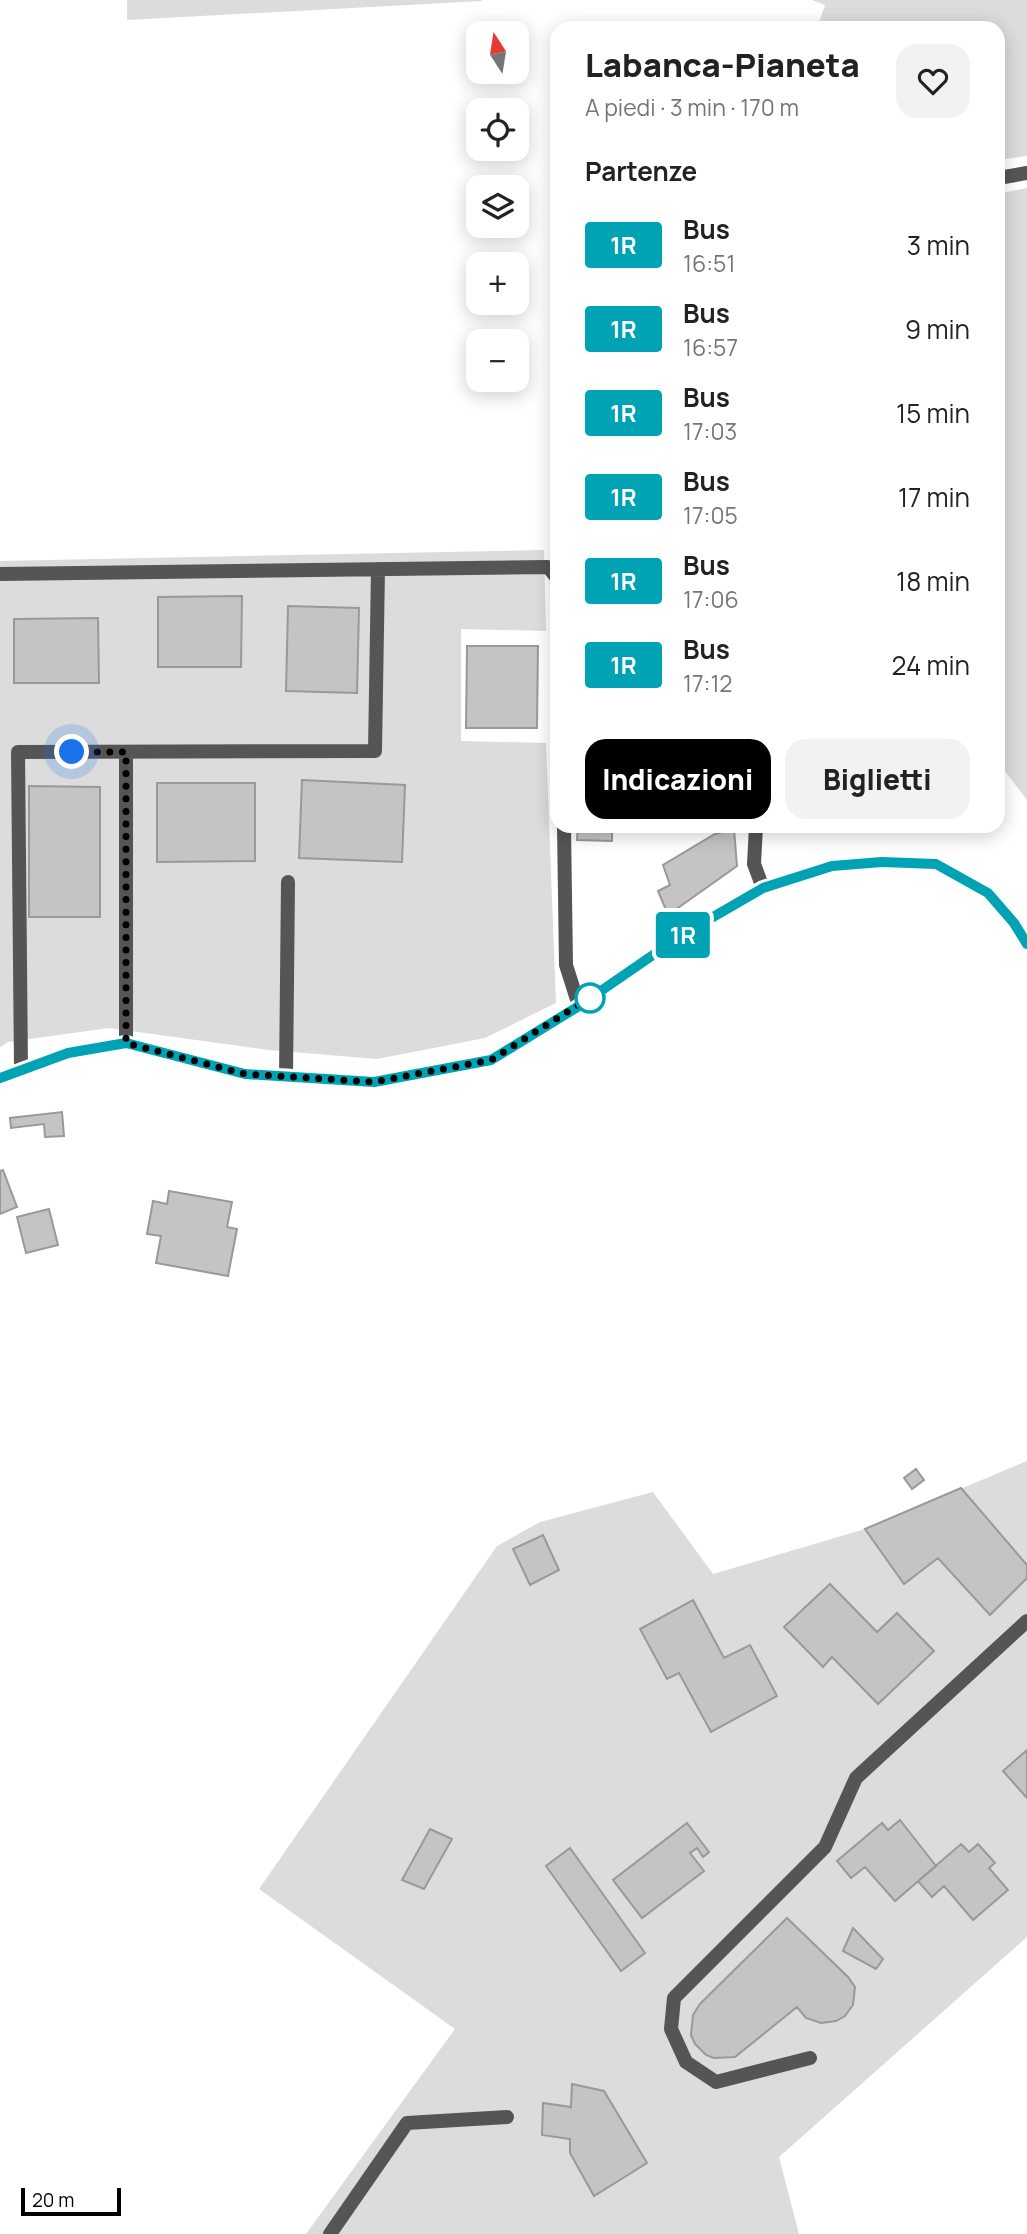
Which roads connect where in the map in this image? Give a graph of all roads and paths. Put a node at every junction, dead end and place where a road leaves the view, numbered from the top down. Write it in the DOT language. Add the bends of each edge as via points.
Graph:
graph roads {
  1 [pos="1027,173"];
  2 [pos="1005,177"];
  3 [pos="378,569"];
  4 [pos="550,570"];
  5 [pos="0,574"];
  6 [pos="126,752"];
  7 [pos="564,833"];
  8 [pos="755,833"];
  9 [pos="288,882"];
  10 [pos="763,888"];
  11 [pos="1027,944"];
  12 [pos="579,1006"];
  13 [pos="126,1043"];
  14 [pos="22,1069"];
  15 [pos="286,1077"];
  16 [pos="0,1078"];
  17 [pos="1027,1621"];
  18 [pos="810,2058"];
  19 [pos="507,2117"];
  20 [pos="330,2234"];
  1 -- 2 [label="street"];
  3 -- 4 [label="street"];
  3 -- 5 [label="street"];
  3 -- 6 [label="street" via="375,751"];
  6 -- 13 [label="street"];
  6 -- 14 [label="street" via="19,752"];
  7 -- 12 [label="street" via="566,964"];
  8 -- 10 [label="street" via="754,864"];
  9 -- 15 [label="street"];
  10 -- 11 [label="street" via="832,866 936,864 988,893"];
  10 -- 12 [label="street" via="682,935"];
  12 -- 15 [label="street" via="491,1060 374,1082"];
  13 -- 14 [label="street" via="68,1053"];
  13 -- 15 [label="street" via="245,1074"];
  14 -- 16 [label="street"];
  17 -- 18 [label="street" via="856,1778 825,1847 674,1998 671,2029 686,2062 716,2082"];
  19 -- 20 [label="street" via="407,2123"];
}
